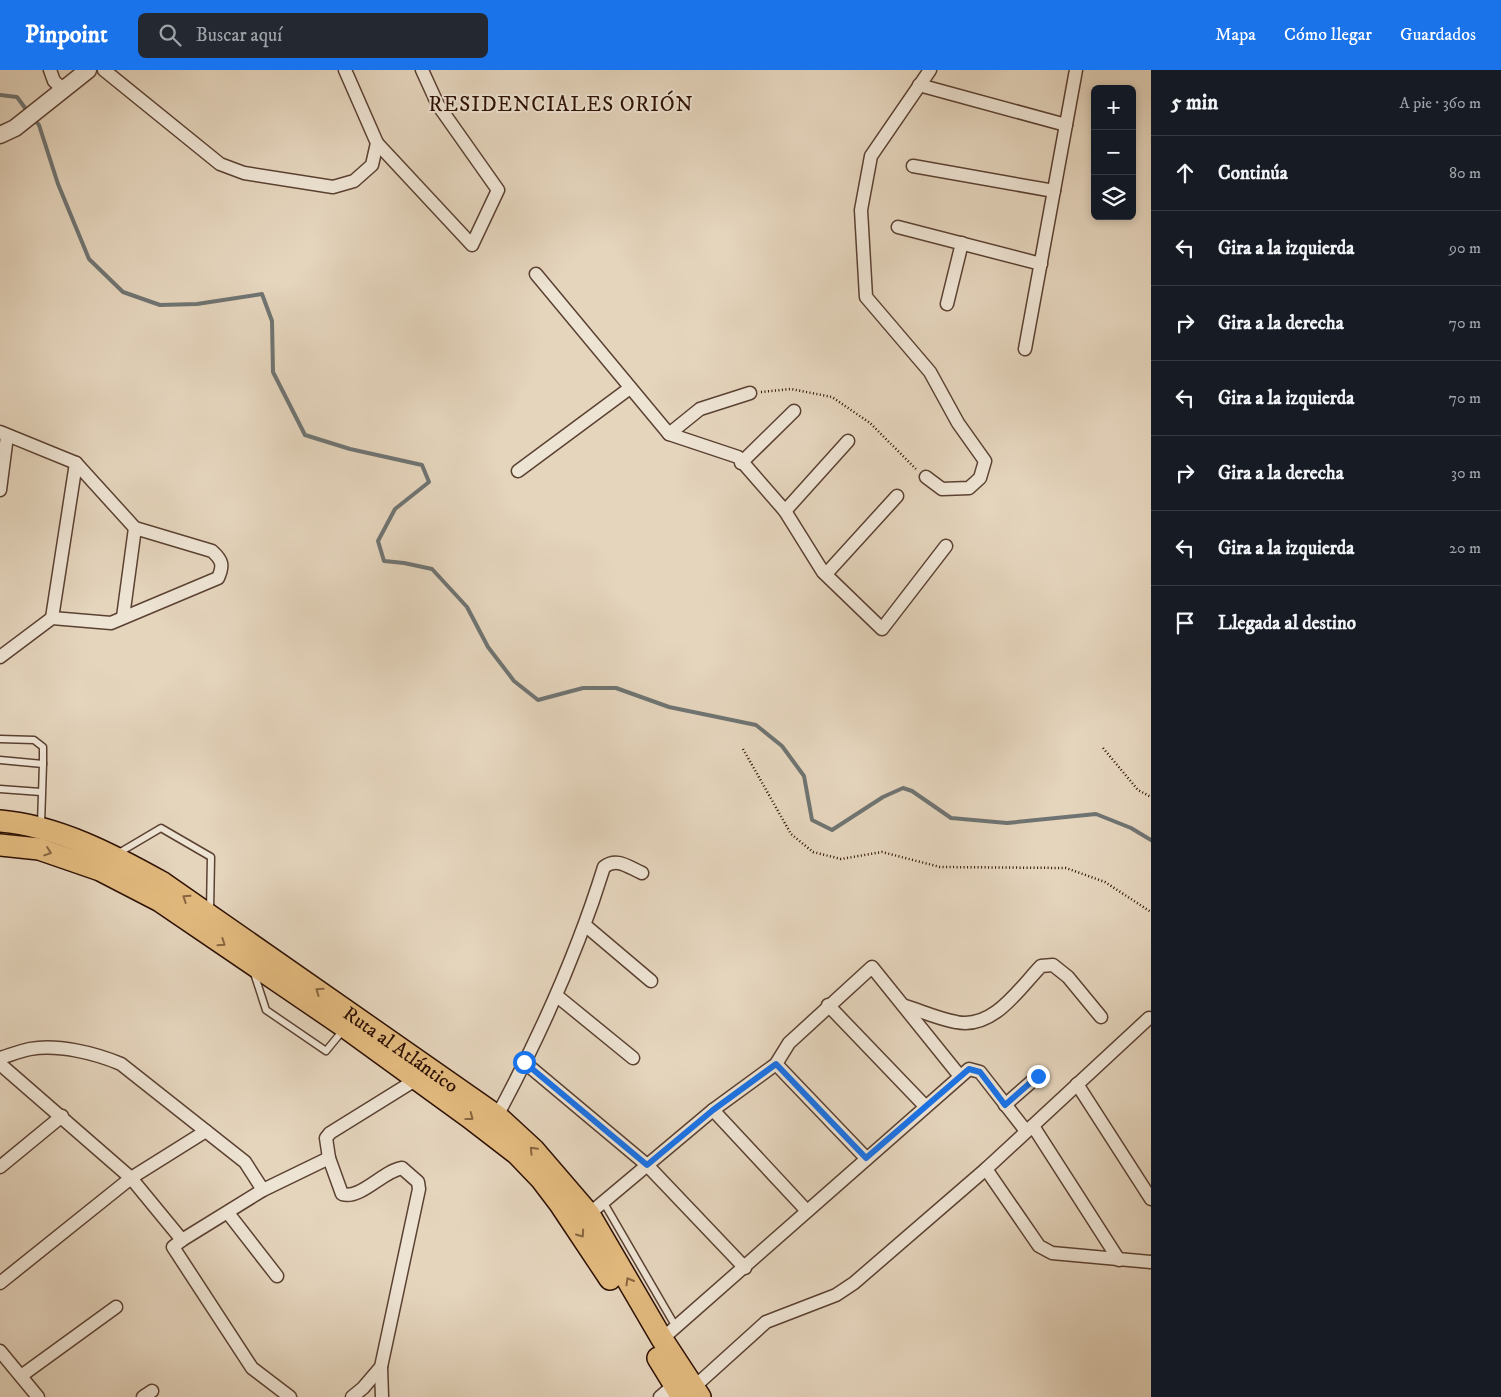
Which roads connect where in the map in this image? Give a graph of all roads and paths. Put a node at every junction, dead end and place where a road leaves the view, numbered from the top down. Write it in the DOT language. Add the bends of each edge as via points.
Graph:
graph roads {
  1 [pos="50,70"];
  2 [pos="88,70"];
  3 [pos="104,70"];
  4 [pos="345,70"];
  5 [pos="422,70"];
  6 [pos="930,70"];
  7 [pos="1076,70"];
  8 [pos="919,86"];
  9 [pos="62,91"];
  10 [pos="1066,125"];
  11 [pos="0,135"];
  12 [pos="377,143"];
  13 [pos="913,166"];
  14 [pos="1054,191"];
  15 [pos="898,227"];
  16 [pos="962,243"];
  17 [pos="1041,264"];
  18 [pos="536,274"];
  19 [pos="947,304"];
  20 [pos="1025,349"];
  21 [pos="630,388"];
  22 [pos="750,394"];
  23 [pos="794,411"];
  24 [pos="4,434"];
  25 [pos="669,434"];
  26 [pos="848,441"];
  27 [pos="76,463"];
  28 [pos="742,463"];
  29 [pos="518,471"];
  30 [pos="926,477"];
  31 [pos="0,490"];
  32 [pos="896,496"];
  33 [pos="785,511"];
  34 [pos="135,528"];
  35 [pos="946,546"];
  36 [pos="826,574"];
  37 [pos="123,617"];
  38 [pos="52,618"];
  39 [pos="0,657"];
  40 [pos="0,739"];
  41 [pos="1102,748"];
  42 [pos="743,749"];
  43 [pos="0,760"];
  44 [pos="43,764"];
  45 [pos="0,789"];
  46 [pos="41,792"];
  47 [pos="1151,797"];
  48 [pos="0,821"];
  49 [pos="41,830"];
  50 [pos="0,845"];
  51 [pos="114,856"];
  52 [pos="642,873"];
  53 [pos="1151,912"];
  54 [pos="210,914"];
  55 [pos="586,926"];
  56 [pos="250,962"];
  57 [pos="651,981"];
  58 [pos="557,996"];
  59 [pos="828,1005"];
  60 [pos="905,1006"];
  61 [pos="1101,1017"];
  62 [pos="1149,1018"];
  63 [pos="345,1027"];
  64 [pos="0,1058"];
  65 [pos="632,1058"];
  66 [pos="524,1062"];
  67 [pos="0,1064"];
  68 [pos="776,1064"];
  69 [pos="959,1075"];
  70 [pos="1038,1076"];
  71 [pos="417,1079"];
  72 [pos="1077,1084"];
  73 [pos="1005,1105"];
  74 [pos="925,1106"];
  75 [pos="713,1110"];
  76 [pos="62,1116"];
  77 [pos="497,1116"];
  78 [pos="1030,1128"];
  79 [pos="206,1131"];
  80 [pos="329,1158"];
  81 [pos="866,1158"];
  82 [pos="647,1165"];
  83 [pos="0,1167"];
  84 [pos="986,1169"];
  85 [pos="131,1178"];
  86 [pos="263,1190"];
  87 [pos="1151,1199"];
  88 [pos="596,1209"];
  89 [pos="807,1211"];
  90 [pos="228,1212"];
  91 [pos="182,1240"];
  92 [pos="1119,1260"];
  93 [pos="1151,1262"];
  94 [pos="745,1268"];
  95 [pos="277,1276"];
  96 [pos="0,1283"];
  97 [pos="116,1307"];
  98 [pos="669,1333"];
  99 [pos="0,1351"];
  100 [pos="380,1367"];
  101 [pos="21,1376"];
  102 [pos="682,1393"];
  103 [pos="38,1397"];
  104 [pos="290,1397"];
  105 [pos="352,1397"];
  106 [pos="382,1397"];
  1 -- 9 [label="street"];
  2 -- 9 [label="street"];
  3 -- 12 [label="street" via="220,164 244,173 333,187 354,181 372,165"];
  4 -- 12 [label="street"];
  5 -- 12 [label="street" via="438,105 498,190 472,245"];
  6 -- 8 [label="street"];
  7 -- 10 [label="street"];
  8 -- 10 [label="street"];
  8 -- 30 [label="street" via="870,156 861,210 866,297 930,372 958,424 984,461 980,478 969,488 942,489"];
  9 -- 11 [label="street" via="15,128"];
  10 -- 14 [label="street"];
  13 -- 14 [label="street"];
  14 -- 17 [label="street"];
  15 -- 16 [label="street"];
  16 -- 17 [label="street"];
  16 -- 19 [label="street"];
  17 -- 20 [label="street"];
  18 -- 21 [label="street"];
  21 -- 25 [label="street"];
  21 -- 29 [label="street"];
  22 -- 25 [label="street" via="700,410"];
  22 -- 30 [label="path" via="791,388 832,397 870,423"];
  23 -- 28 [label="street"];
  24 -- 27 [label="street"];
  24 -- 31 [label="street"];
  25 -- 28 [label="street" via="738,457"];
  26 -- 33 [label="street"];
  27 -- 34 [label="street"];
  27 -- 38 [label="street"];
  28 -- 33 [label="street"];
  32 -- 36 [label="street"];
  33 -- 36 [label="street"];
  34 -- 37 [label="street"];
  34 -- 37 [label="street" via="212,551 221,559 222,569 218,578"];
  35 -- 36 [label="street" via="882,629"];
  37 -- 38 [label="street" via="102,624"];
  38 -- 39 [label="street"];
  40 -- 44 [label="lane" via="34,740 43,747"];
  41 -- 47 [label="path" via="1138,790"];
  42 -- 53 [label="path" via="791,834 813,852 841,860 882,852 940,867 1066,868 1105,882"];
  43 -- 44 [label="lane"];
  44 -- 46 [label="lane"];
  45 -- 46 [label="lane"];
  46 -- 49 [label="lane"];
  48 -- 49 [label="highway, Ruta al Atlántico"];
  49 -- 51 [label="highway, Ruta al Atlántico"];
  50 -- 56 [label="highway, Ruta al Atlántico, one-way" via="39,849 100,870 160,902"];
  54 -- 51 [label="highway, Ruta al Atlántico, one-way" via="163,882"];
  51 -- 54 [label="lane" via="161,828 211,857"];
  52 -- 55 [label="street" via="617,861 604,868"];
  77 -- 54 [label="highway, Ruta al Atlántico, one-way"];
  55 -- 57 [label="street"];
  55 -- 58 [label="street"];
  56 -- 63 [label="highway, Ruta al Atlántico"];
  56 -- 63 [label="lane" via="266,1010 326,1051"];
  58 -- 65 [label="street"];
  58 -- 66 [label="street"];
  59 -- 60 [label="street" via="872,967"];
  59 -- 68 [label="street" via="789,1043"];
  59 -- 74 [label="street"];
  60 -- 61 [label="street" via="957,1023 976,1023 994,1014 1041,966 1053,965 1068,977"];
  60 -- 69 [label="street"];
  62 -- 72 [label="street"];
  63 -- 71 [label="highway, Ruta al Atlántico"];
  64 -- 79 [label="street" via="41,1048 103,1056 121,1064"];
  66 -- 77 [label="street"];
  66 -- 82 [label="street"];
  67 -- 76 [label="street"];
  68 -- 75 [label="street"];
  68 -- 81 [label="street"];
  69 -- 73 [label="street" via="969,1069 980,1072"];
  69 -- 74 [label="street"];
  70 -- 73 [label="street"];
  71 -- 80 [label="street" via="330,1133 326,1138"];
  71 -- 102 [label="highway, Ruta al Atlántico, one-way" via="516,1154 541,1179 596,1255"];
  72 -- 78 [label="street"];
  72 -- 87 [label="street"];
  73 -- 78 [label="street"];
  74 -- 81 [label="street"];
  75 -- 82 [label="street"];
  75 -- 89 [label="street"];
  76 -- 83 [label="street"];
  76 -- 85 [label="street"];
  88 -- 77 [label="highway, Ruta al Atlántico, one-way"];
  78 -- 84 [label="street"];
  78 -- 92 [label="street"];
  79 -- 85 [label="street"];
  79 -- 86 [label="street" via="244,1162"];
  80 -- 86 [label="street"];
  80 -- 100 [label="street" via="340,1190 348,1195 396,1169 402,1168 418,1182 418,1198"];
  81 -- 89 [label="street"];
  82 -- 88 [label="street"];
  82 -- 94 [label="street"];
  84 -- 92 [label="street" via="1039,1246 1052,1253"];
  84 -- 102 [label="street" via="854,1283 836,1295 766,1322"];
  85 -- 91 [label="street"];
  85 -- 96 [label="street"];
  86 -- 90 [label="street"];
  88 -- 98 [label="highway, Ruta al Atlántico"];
  89 -- 94 [label="street"];
  90 -- 91 [label="street"];
  90 -- 95 [label="street"];
  91 -- 104 [label="street" via="174,1245 174,1251 252,1368"];
  92 -- 93 [label="street"];
  94 -- 98 [label="street"];
  97 -- 101 [label="street"];
  98 -- 102 [label="highway, Ruta al Atlántico"];
  99 -- 101 [label="street"];
  100 -- 105 [label="street"];
  100 -- 106 [label="street"];
  101 -- 103 [label="street"];
}
